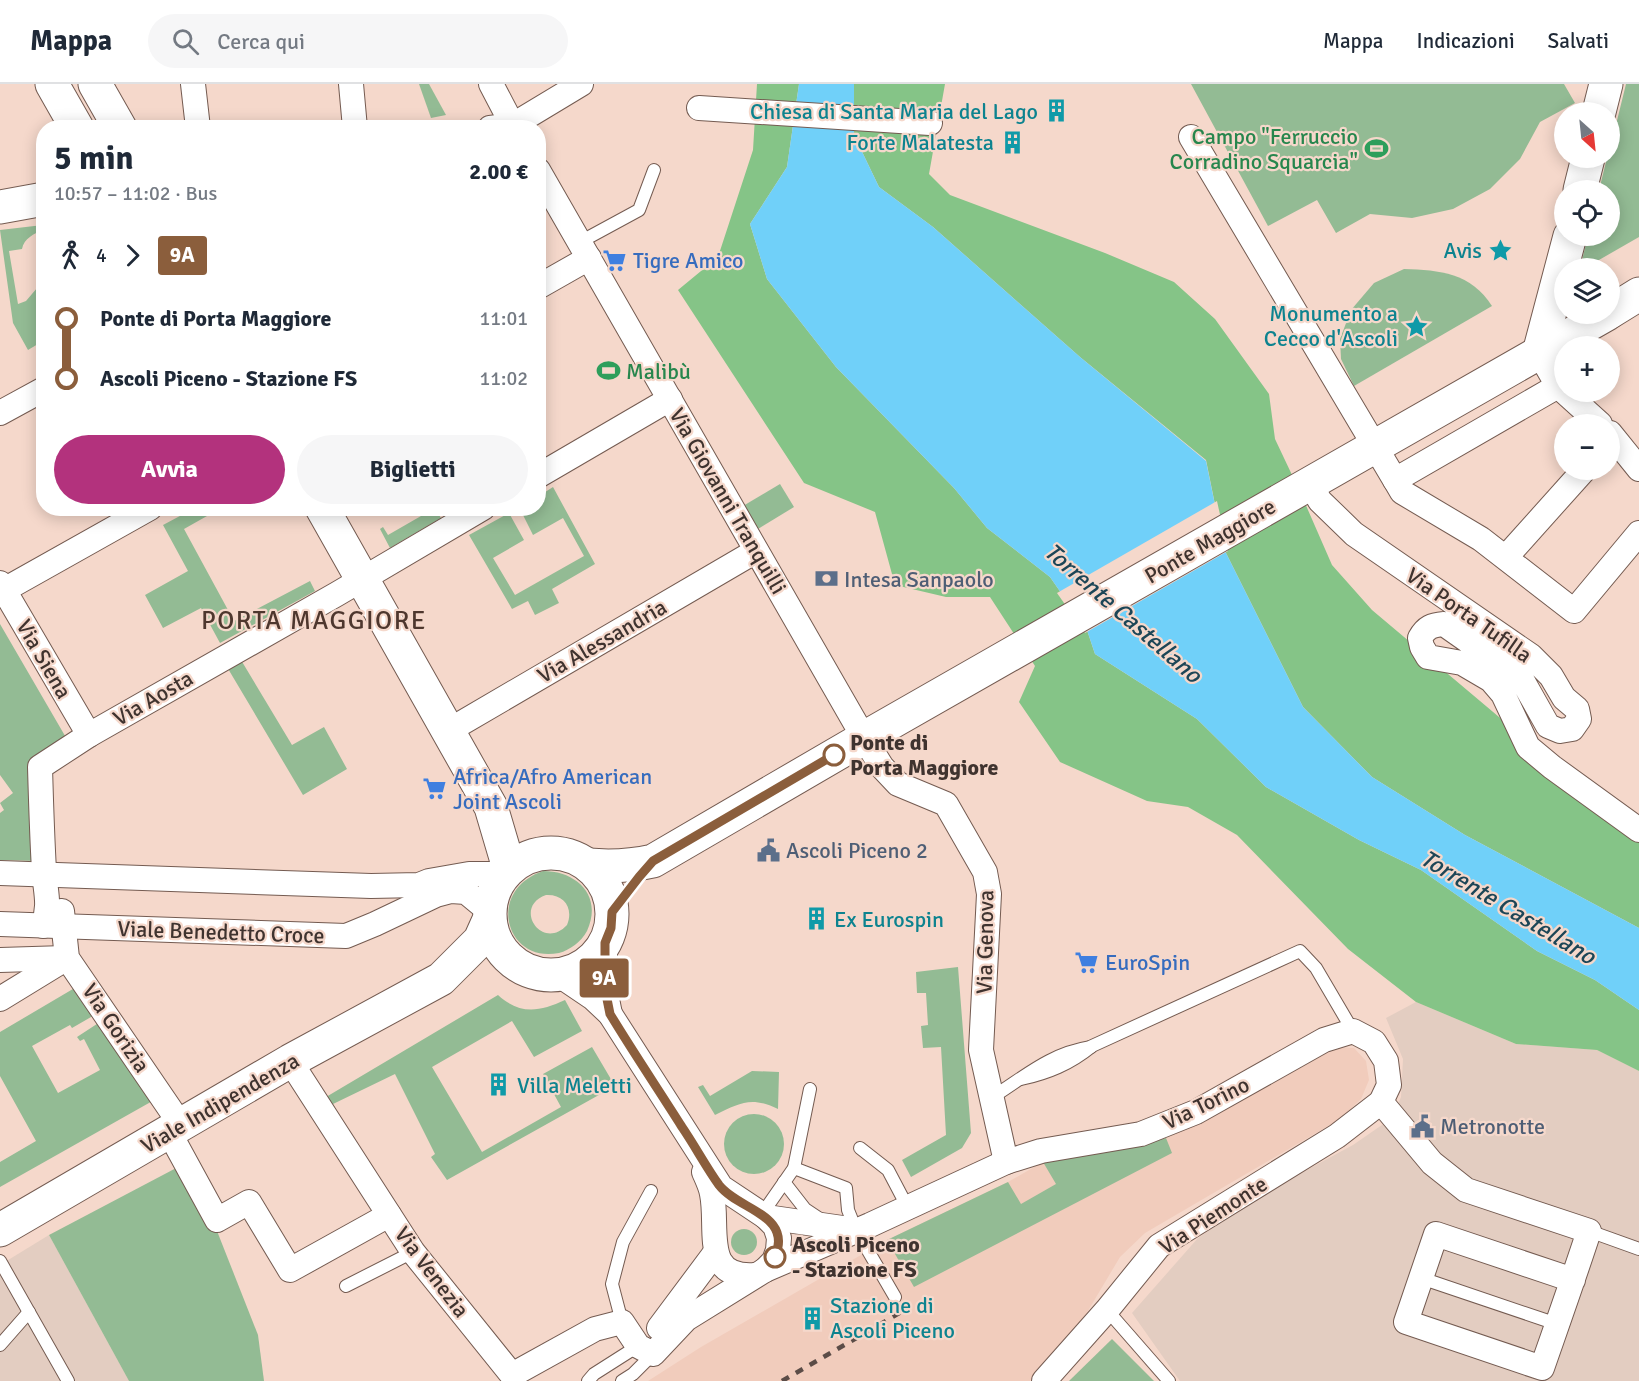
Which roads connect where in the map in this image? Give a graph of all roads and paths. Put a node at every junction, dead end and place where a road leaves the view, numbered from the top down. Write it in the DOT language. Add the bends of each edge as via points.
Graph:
graph roads {
  1 [pos="52,84"];
  2 [pos="95,84"];
  3 [pos="193,84"];
  4 [pos="351,84"];
  5 [pos="491,84"];
  6 [pos="581,84"];
  7 [pos="1606,84"];
  8 [pos="1602,102"];
  9 [pos="699,108"];
  10 [pos="72,120"];
  11 [pos="115,120"];
  12 [pos="197,120"];
  13 [pos="354,120"];
  14 [pos="504,120"];
  15 [pos="518,120"];
  16 [pos="930,123"];
  17 [pos="1191,137"];
  18 [pos="654,170"];
  19 [pos="36,201"];
  20 [pos="547,201"];
  21 [pos="0,207"];
  22 [pos="1567,246"];
  23 [pos="584,250"];
  24 [pos="546,281"];
  25 [pos="1639,294"];
  26 [pos="1620,306"];
  27 [pos="1589,324"];
  28 [pos="1539,353"];
  29 [pos="1554,379"];
  30 [pos="1554,388"];
  31 [pos="36,393"];
  32 [pos="670,399"];
  33 [pos="1575,402"];
  34 [pos="0,413"];
  35 [pos="1587,414"];
  36 [pos="1620,445"];
  37 [pos="1376,446"];
  38 [pos="1636,459"];
  39 [pos="546,471"];
  40 [pos="1395,480"];
  41 [pos="1575,480"];
  42 [pos="1301,488"];
  43 [pos="135,516"];
  44 [pos="326,516"];
  45 [pos="470,516"];
  46 [pos="1639,533"];
  47 [pos="756,550"];
  48 [pos="1506,557"];
  49 [pos="362,580"];
  50 [pos="2,587"];
  51 [pos="448,731"];
  52 [pos="89,735"];
  53 [pos="864,738"];
  54 [pos="494,820"];
  55 [pos="1639,830"];
  56 [pos="547,852"];
  57 [pos="653,861"];
  58 [pos="588,865"];
  59 [pos="506,871"];
  60 [pos="0,873"];
  61 [pos="469,874"];
  62 [pos="56,875"];
  63 [pos="371,886"];
  64 [pos="612,912"];
  65 [pos="489,916"];
  66 [pos="0,924"];
  67 [pos="375,924"];
  68 [pos="53,926"];
  69 [pos="605,943"];
  70 [pos="67,958"];
  71 [pos="0,960"];
  72 [pos="515,965"];
  73 [pos="559,975"];
  74 [pos="441,979"];
  75 [pos="0,999"];
  76 [pos="610,1014"];
  77 [pos="1353,1031"];
  78 [pos="290,1061"];
  79 [pos="810,1089"];
  80 [pos="991,1098"];
  81 [pos="1382,1102"];
  82 [pos="175,1128"];
  83 [pos="691,1139"];
  84 [pos="860,1148"];
  85 [pos="1006,1162"];
  86 [pos="794,1168"];
  87 [pos="784,1182"];
  88 [pos="651,1191"];
  89 [pos="908,1208"];
  90 [pos="762,1214"];
  91 [pos="389,1215"];
  92 [pos="831,1227"];
  93 [pos="0,1230"];
  94 [pos="856,1230"];
  95 [pos="1589,1231"];
  96 [pos="715,1242"];
  97 [pos="1639,1249"];
  98 [pos="413,1251"];
  99 [pos="0,1261"];
  100 [pos="760,1272"];
  101 [pos="1421,1278"];
  102 [pos="1573,1280"];
  103 [pos="346,1286"];
  104 [pos="698,1297"];
  105 [pos="895,1298"];
  106 [pos="1107,1310"];
  107 [pos="29,1312"];
  108 [pos="622,1322"];
  109 [pos="1557,1324"];
  110 [pos="0,1345"];
  111 [pos="646,1350"];
  112 [pos="507,1378"];
  113 [pos="68,1381"];
  114 [pos="588,1381"];
  115 [pos="622,1381"];
  116 [pos="1044,1381"];
  117 [pos="1169,1381"];
  1 -- 10 [label="street"];
  2 -- 11 [label="street"];
  3 -- 12 [label="street"];
  4 -- 13 [label="street"];
  5 -- 14 [label="street"];
  6 -- 15 [label="street"];
  7 -- 8 [label="street"];
  9 -- 16 [label="street"];
  17 -- 37 [label="street"];
  18 -- 23 [label="lane" via="639,210"];
  19 -- 21 [label="street"];
  20 -- 23 [label="street, Via Giovanni Tranquilli"];
  22 -- 28 [label="street"];
  23 -- 24 [label="street"];
  23 -- 32 [label="street, Via Giovanni Tranquilli"];
  25 -- 26 [label="street, Ponte Maggiore"];
  27 -- 28 [label="street, Ponte Maggiore"];
  28 -- 29 [label="street"];
  28 -- 37 [label="street, Ponte Maggiore"];
  30 -- 40 [label="street"];
  31 -- 34 [label="street"];
  32 -- 39 [label="street"];
  32 -- 47 [label="street, Via Giovanni Tranquilli"];
  33 -- 35 [label="street"];
  36 -- 38 [label="street"];
  37 -- 40 [label="street"];
  37 -- 42 [label="street, Ponte Maggiore"];
  40 -- 48 [label="street" via="1402,492"];
  41 -- 48 [label="street"];
  42 -- 53 [label="street, Ponte Maggiore"];
  42 -- 55 [label="street, Via Porta Tufilla" via="1354,534 1531,656 1551,676 1564,698 1577,709 1579,719 1572,729 1560,731 1548,726 1521,678 1444,624 1425,630 1420,638 1428,657 1462,663 1491,680 1503,694 1528,747"];
  43 -- 50 [label="street"];
  44 -- 49 [label="street"];
  45 -- 49 [label="street, Via Aosta"];
  46 -- 48 [label="street" via="1574,611"];
  47 -- 51 [label="street, Via Alessandria"];
  47 -- 53 [label="street, Via Giovanni Tranquilli"];
  49 -- 51 [label="street"];
  49 -- 52 [label="street, Via Aosta"];
  50 -- 52 [label="street, Via Siena"];
  51 -- 54 [label="street"];
  52 -- 62 [label="street, Via Aosta" via="40,767"];
  53 -- 57 [label="street"];
  53 -- 80 [label="street, Via Genova" via="898,784 946,804 985,872 989,894 981,1050"];
  54 -- 56 [label="street"];
  54 -- 59 [label="street"];
  54 -- 61 [label="street" via="488,851"];
  56 -- 58 [label="street" via="576,857"];
  56 -- 59 [label="street" via="527,857"];
  57 -- 58 [label="street" via="622,866"];
  57 -- 64 [label="street"];
  58 -- 64 [label="street" via="610,894"];
  59 -- 61 [label="street"];
  59 -- 65 [label="street, Viale Indipendenza" via="493,892"];
  60 -- 62 [label="street"];
  61 -- 63 [label="street" via="419,885"];
  62 -- 63 [label="street"];
  62 -- 68 [label="street" via="47,913"];
  63 -- 67 [label="street" via="378,900"];
  64 -- 69 [label="street"];
  65 -- 67 [label="street, Viale Benedetto Croce" via="465,892 451,891"];
  65 -- 72 [label="street" via="493,937"];
  65 -- 74 [label="street, Viale Indipendenza" via="480,940"];
  66 -- 68 [label="street, Viale Benedetto Croce"];
  67 -- 68 [label="street, Viale Benedetto Croce" via="346,936"];
  68 -- 70 [label="street, Via Gorizia"];
  69 -- 73 [label="street, Viale Indipendenza" via="577,970"];
  69 -- 76 [label="street" via="605,989"];
  70 -- 71 [label="street"];
  70 -- 75 [label="street"];
  70 -- 82 [label="street, Via Gorizia"];
  72 -- 73 [label="street, Viale Indipendenza" via="529,972"];
  72 -- 74 [label="street, Viale Indipendenza" via="476,968"];
  73 -- 76 [label="street"];
  74 -- 78 [label="street, Viale Indipendenza"];
  76 -- 83 [label="street"];
  77 -- 80 [label="lane" via="1316,968 1300,951 1092,1046 1056,1056"];
  77 -- 81 [label="street" via="1374,1042 1386,1061 1389,1085"];
  77 -- 85 [label="street, Via Torino" via="1324,1040 1196,1112 1141,1134 1041,1151"];
  78 -- 82 [label="street, Viale Indipendenza"];
  78 -- 91 [label="street, Via Venezia"];
  79 -- 86 [label="lane"];
  80 -- 85 [label="street, Via Genova"];
  81 -- 95 [label="street" via="1432,1163 1466,1190"];
  81 -- 106 [label="street, Via Piemonte" via="1337,1136 1159,1246"];
  82 -- 91 [label="street, Via Gorizia" via="217,1220 249,1202 290,1270"];
  82 -- 93 [label="street, Viale Indipendenza"];
  83 -- 90 [label="street" via="721,1187"];
  83 -- 96 [label="street" via="712,1192"];
  84 -- 89 [label="lane" via="888,1170"];
  85 -- 89 [label="street, Via Torino"];
  86 -- 87 [label="lane"];
  86 -- 94 [label="lane" via="846,1188 848,1210"];
  87 -- 90 [label="lane"];
  87 -- 92 [label="lane" via="805,1209"];
  88 -- 108 [label="lane" via="622,1242 612,1284"];
  89 -- 94 [label="street, Via Torino"];
  90 -- 92 [label="street"];
  90 -- 96 [label="street" via="737,1212 728,1216 720,1223"];
  90 -- 100 [label="street" via="775,1226 778,1250 774,1261"];
  91 -- 98 [label="street, Via Venezia"];
  92 -- 94 [label="street"];
  94 -- 100 [label="street, Via Torino"];
  94 -- 105 [label="lane"];
  95 -- 97 [label="lane"];
  95 -- 102 [label="street"];
  96 -- 100 [label="street" via="721,1264 731,1272 742,1276"];
  96 -- 104 [label="street"];
  98 -- 103 [label="lane"];
  98 -- 112 [label="street, Via Venezia"];
  99 -- 107 [label="lane"];
  100 -- 104 [label="street, Via Torino"];
  101 -- 102 [label="street" via="1436,1234"];
  101 -- 109 [label="lane"];
  101 -- 109 [label="street" via="1406,1322 1542,1368"];
  102 -- 109 [label="street"];
  104 -- 111 [label="street" via="655,1333"];
  106 -- 116 [label="street, Via Piemonte"];
  106 -- 117 [label="lane"];
  107 -- 110 [label="lane"];
  107 -- 113 [label="lane"];
  108 -- 111 [label="street"];
  108 -- 112 [label="street, Via Venezia" via="595,1329"];
  111 -- 114 [label="lane" via="594,1374"];
  111 -- 115 [label="lane" via="633,1374"];
}
